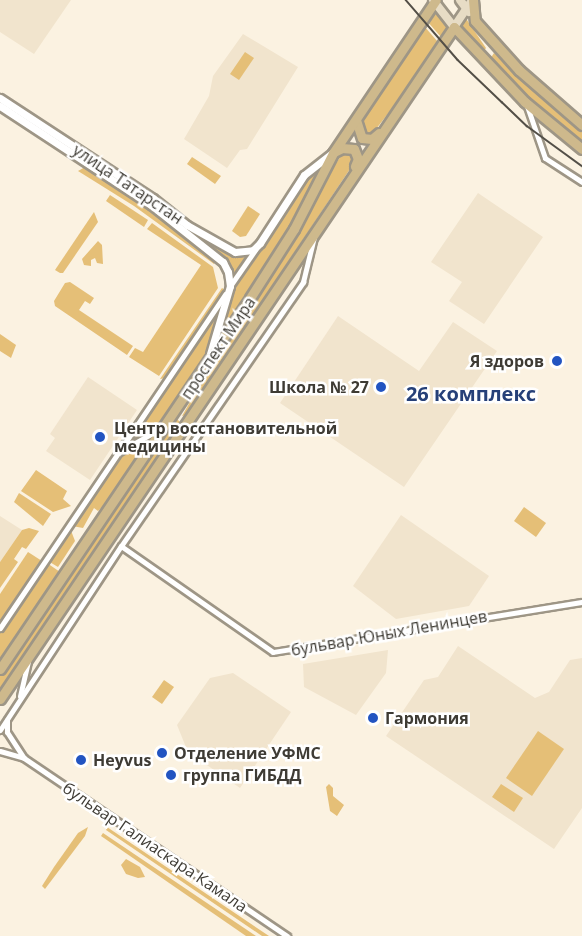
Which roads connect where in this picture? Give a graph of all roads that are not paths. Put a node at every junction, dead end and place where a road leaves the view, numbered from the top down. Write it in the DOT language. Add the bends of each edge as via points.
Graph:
graph roads {
  1 [pos="460,0"];
  2 [pos="473,0"];
  3 [pos="435,1"];
  4 [pos="464,12"];
  5 [pos="475,21"];
  6 [pos="454,27"];
  7 [pos="502,51"];
  8 [pos="486,62"];
  9 [pos="0,98"];
  10 [pos="525,102"];
  11 [pos="0,106"];
  12 [pos="356,120"];
  13 [pos="582,125"];
  14 [pos="386,127"];
  15 [pos="582,149"];
  16 [pos="333,153"];
  17 [pos="582,182"];
  18 [pos="341,192"];
  19 [pos="314,235"];
  20 [pos="207,236"];
  21 [pos="260,243"];
  22 [pos="199,246"];
  23 [pos="230,286"];
  24 [pos="225,294"];
  25 [pos="208,360"];
  26 [pos="176,407"];
  27 [pos="190,417"];
  28 [pos="162,428"];
  29 [pos="118,453"];
  30 [pos="122,546"];
  31 [pos="582,602"];
  32 [pos="0,628"];
  33 [pos="29,656"];
  34 [pos="0,669"];
  35 [pos="0,699"];
  36 [pos="19,700"];
  37 [pos="8,719"];
  38 [pos="0,730"];
  39 [pos="0,751"];
  40 [pos="24,758"];
  41 [pos="287,936"];
  1 -- 4 [label="main road"];
  2 -- 4 [label="main road, проспект Мира"];
  2 -- 5 [label="main road"];
  3 -- 6 [label="main road"];
  3 -- 12 [label="main road, проспект Мира"];
  4 -- 5 [label="main road"];
  4 -- 6 [label="main road, проспект Мира"];
  5 -- 7 [label="main road"];
  6 -- 8 [label="main road"];
  6 -- 14 [label="main road, проспект Мира"];
  7 -- 8 [label="main road" via="488,51"];
  7 -- 13 [label="main road"];
  8 -- 10 [label="main road"];
  9 -- 20 [label="street, улица Татарстан"];
  10 -- 15 [label="main road"];
  10 -- 17 [label="street" via="545,158"];
  11 -- 22 [label="street, улица Татарстан" via="151,205"];
  12 -- 14 [label="main road" via="359,135 367,140"];
  12 -- 16 [label="main road, проспект Мира"];
  14 -- 18 [label="main road, проспект Мира"];
  16 -- 18 [label="main road" via="350,147 358,155"];
  16 -- 21 [label="street" via="304,175"];
  16 -- 25 [label="main road, проспект Мира" via="294,229"];
  18 -- 19 [label="main road, проспект Мира"];
  19 -- 27 [label="main road, проспект Мира"];
  19 -- 30 [label="street" via="303,282"];
  20 -- 21 [label="street, улица Татарстан" via="235,252 253,250"];
  20 -- 22 [label="street" via="205,244"];
  21 -- 23 [label="street"];
  22 -- 23 [label="street, улица Татарстан" via="223,262"];
  23 -- 24 [label="street"];
  24 -- 25 [label="street"];
  24 -- 29 [label="street"];
  25 -- 26 [label="main road, проспект Мира"];
  26 -- 27 [label="main road" via="179,418"];
  26 -- 28 [label="main road, проспект Мира"];
  27 -- 33 [label="main road, проспект Мира"];
  28 -- 29 [label="street"];
  28 -- 34 [label="main road, проспект Мира"];
  29 -- 32 [label="street"];
  30 -- 31 [label="street, бульвар Юных Ленинцев" via="273,652"];
  30 -- 36 [label="street"];
  33 -- 35 [label="main road, проспект Мира"];
  33 -- 36 [label="street"];
  36 -- 37 [label="street"];
  37 -- 38 [label="street"];
  37 -- 40 [label="street" via="7,732"];
  39 -- 40 [label="street"];
  40 -- 41 [label="street, бульвар Галиаскара Камала"];
}
